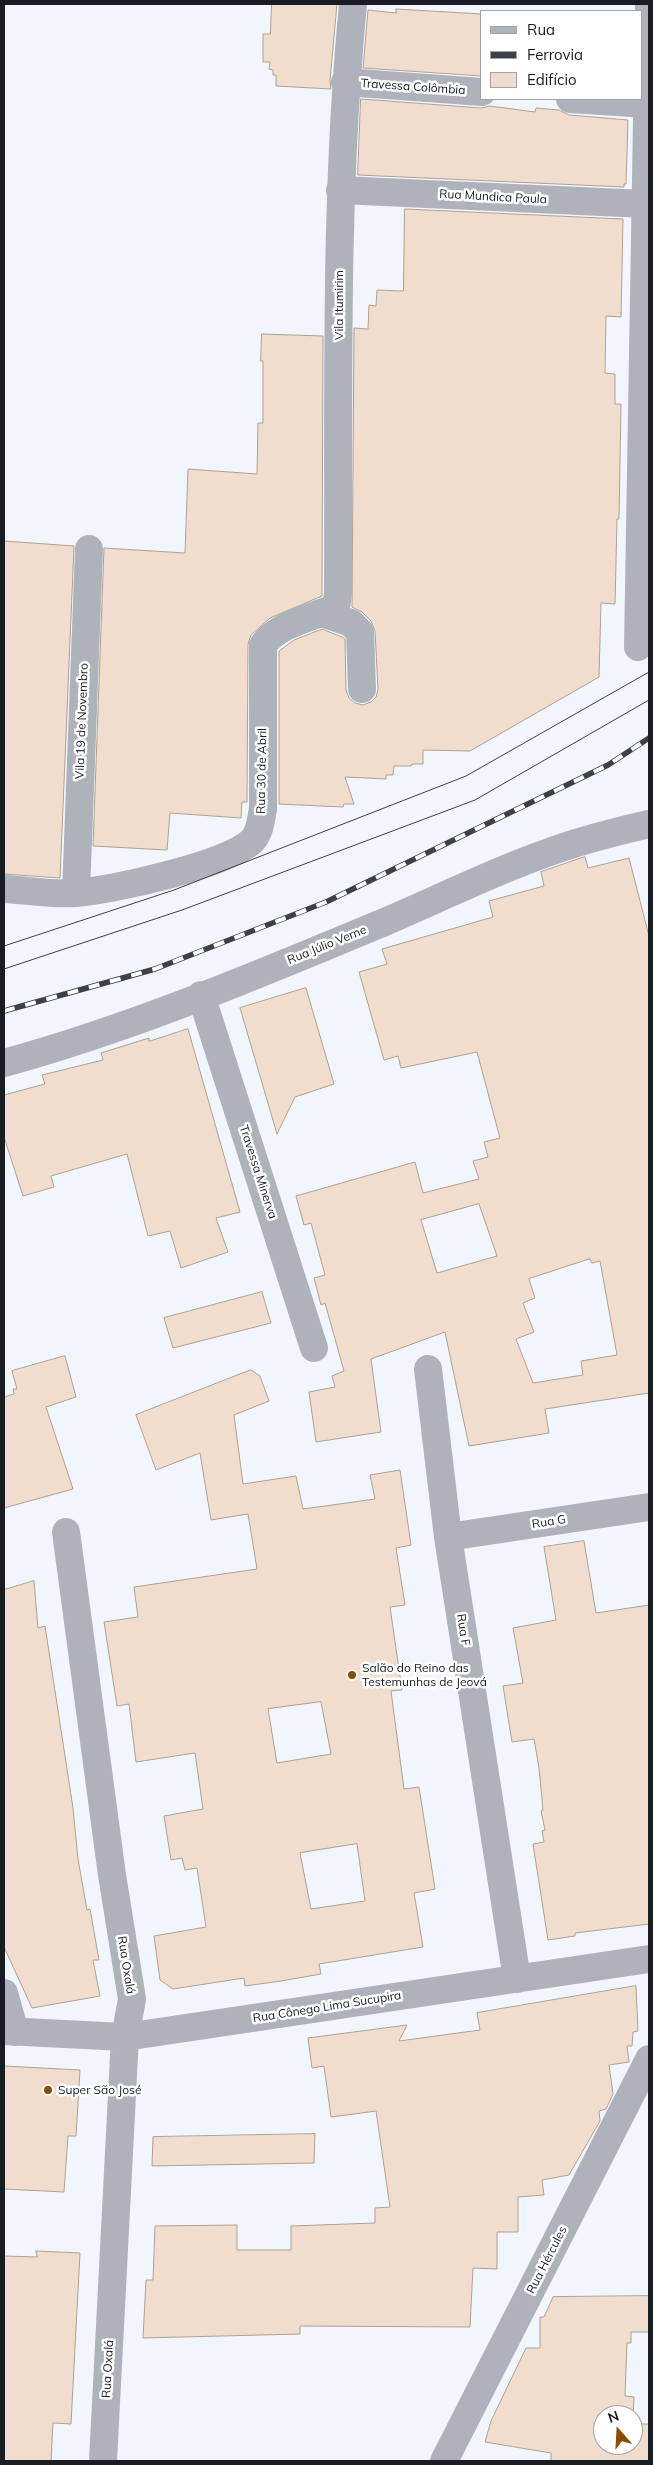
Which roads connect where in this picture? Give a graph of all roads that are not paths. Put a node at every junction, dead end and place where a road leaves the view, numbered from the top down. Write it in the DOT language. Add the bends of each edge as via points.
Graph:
graph roads {
  1 [pos="353,4"];
  2 [pos="649,4"];
  3 [pos="345,82"];
  4 [pos="480,92"];
  5 [pos="585,100"];
  6 [pos="647,104"];
  7 [pos="340,190"];
  8 [pos="646,204"];
  9 [pos="647,239"];
  10 [pos="89,549"];
  11 [pos="329,610"];
  12 [pos="638,647"];
  13 [pos="362,689"];
  14 [pos="649,824"];
  15 [pos="4,889"];
  16 [pos="76,893"];
  17 [pos="201,995"];
  18 [pos="4,1063"];
  19 [pos="314,1348"];
  20 [pos="428,1369"];
  21 [pos="649,1506"];
  22 [pos="66,1532"];
  23 [pos="448,1537"];
  24 [pos="649,1959"];
  25 [pos="517,1979"];
  26 [pos="4,1993"];
  27 [pos="10,2032"];
  28 [pos="125,2037"];
  29 [pos="649,2059"];
  30 [pos="103,2461"];
  31 [pos="444,2461"];
  1 -- 3 [label="street, Vila Itumirim"];
  2 -- 6 [label="street"];
  3 -- 4 [label="street, Travessa Colômbia"];
  3 -- 7 [label="street, Vila Itumirim"];
  5 -- 6 [label="street"];
  6 -- 8 [label="street"];
  7 -- 8 [label="street, Rua Mundica Paula"];
  7 -- 11 [label="street, Vila Itumirim"];
  8 -- 9 [label="street"];
  9 -- 12 [label="street"];
  10 -- 16 [label="street, Vila 19 de Novembro"];
  11 -- 13 [label="street" via="360,632"];
  11 -- 16 [label="street, Rua 30 de Abril" via="292,624 268,638 263,645 263,809 260,827 253,840 211,861 176,872"];
  14 -- 17 [label="street, Rua Júlio Verne" via="542,854 387,921"];
  15 -- 16 [label="street, Rua 30 de Abril"];
  17 -- 18 [label="street, Rua Júlio Verne" via="52,1050"];
  17 -- 19 [label="street, Travessa Minerva"];
  20 -- 23 [label="street, Rua F"];
  21 -- 23 [label="street, Rua G"];
  22 -- 28 [label="street, Rua Oxalá" via="132,1999"];
  23 -- 25 [label="street, Rua F"];
  24 -- 25 [label="street, Rua Cônego Lima Sucupira"];
  25 -- 28 [label="street, Rua Cônego Lima Sucupira"];
  26 -- 27 [label="street"];
  27 -- 28 [label="street, Rua Cônego Lima Sucupira"];
  28 -- 30 [label="street, Rua Oxalá"];
  29 -- 31 [label="street, Rua Hércules"];
}
